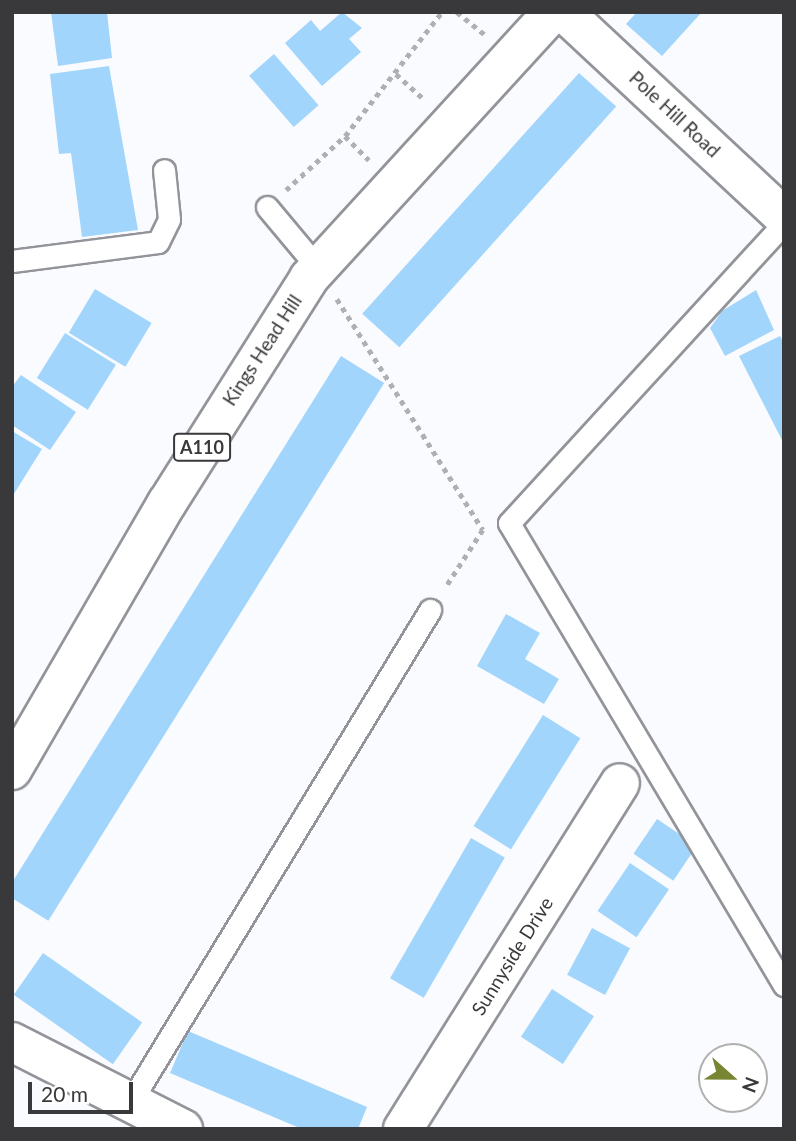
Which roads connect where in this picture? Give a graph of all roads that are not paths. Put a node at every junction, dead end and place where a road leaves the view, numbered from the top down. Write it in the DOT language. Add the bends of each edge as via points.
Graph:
graph roads {
  1 [pos="553,12"];
  2 [pos="564,12"];
  3 [pos="164,170"];
  4 [pos="267,207"];
  5 [pos="784,217"];
  6 [pos="784,223"];
  7 [pos="12,261"];
  8 [pos="316,269"];
  9 [pos="430,610"];
  10 [pos="12,770"];
  11 [pos="621,783"];
  12 [pos="784,985"];
  13 [pos="12,1042"];
  14 [pos="128,1106"];
  15 [pos="183,1129"];
  16 [pos="403,1129"];
  1 -- 8 [label="main road, Kings Head Hill / A110"];
  2 -- 5 [label="main road, Pole Hill Road"];
  3 -- 7 [label="lane" via="169,219 158,242"];
  4 -- 8 [label="lane"];
  6 -- 12 [label="lane" via="509,523"];
  8 -- 10 [label="main road, Kings Head Hill / A110" via="167,503"];
  9 -- 14 [label="lane"];
  11 -- 16 [label="main road, Sunnyside Drive"];
  13 -- 14 [label="main road"];
  14 -- 15 [label="main road"];
}
